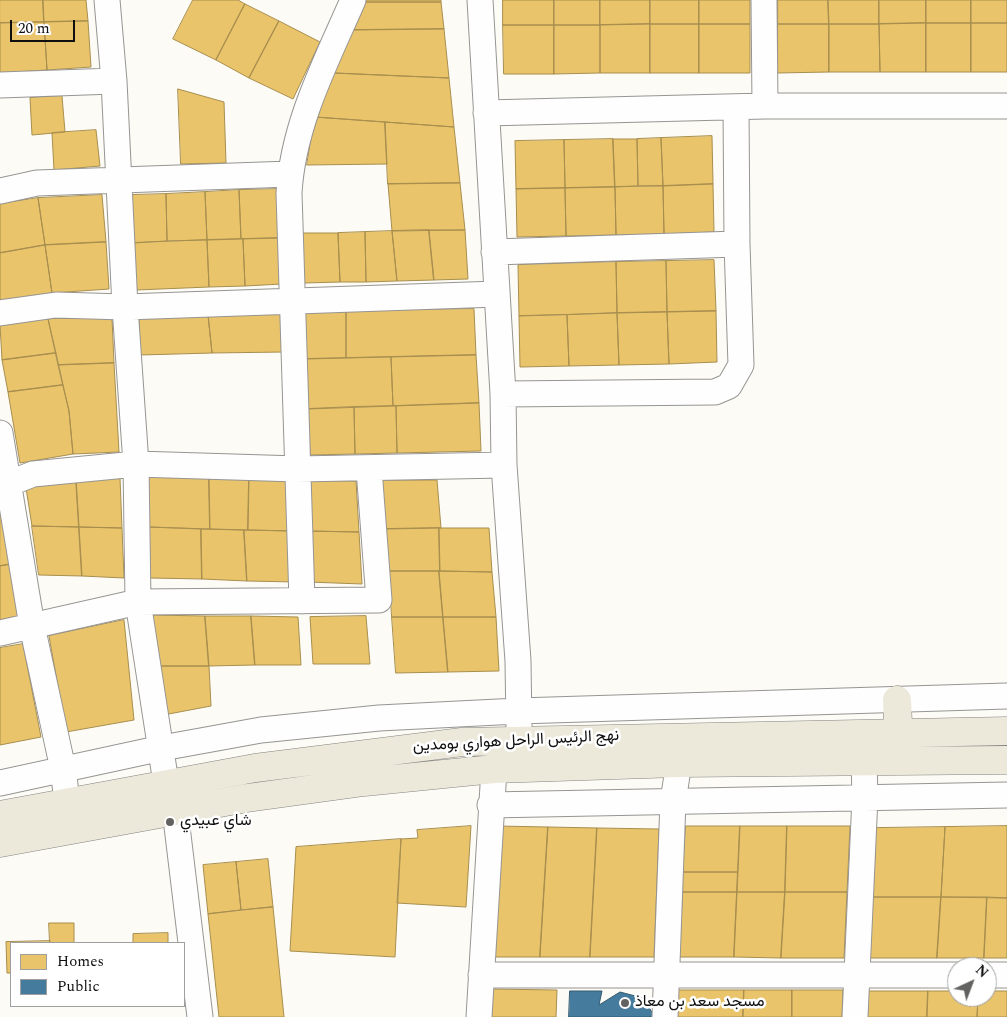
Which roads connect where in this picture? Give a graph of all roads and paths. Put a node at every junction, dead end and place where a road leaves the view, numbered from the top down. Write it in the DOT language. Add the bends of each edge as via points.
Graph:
graph roads {
  1 [pos="107,0"];
  2 [pos="353,0"];
  3 [pos="480,0"];
  4 [pos="764,0"];
  5 [pos="114,81"];
  6 [pos="0,86"];
  7 [pos="765,106"];
  8 [pos="1007,106"];
  9 [pos="736,107"];
  10 [pos="486,112"];
  11 [pos="290,174"];
  12 [pos="118,180"];
  13 [pos="0,191"];
  14 [pos="737,244"];
  15 [pos="494,252"];
  16 [pos="497,294"];
  17 [pos="292,300"];
  18 [pos="125,307"];
  19 [pos="0,313"];
  20 [pos="503,394"];
  21 [pos="0,433"];
  22 [pos="136,464"];
  23 [pos="504,465"];
  24 [pos="298,469"];
  25 [pos="369,469"];
  26 [pos="5,486"];
  27 [pos="302,600"];
  28 [pos="138,602"];
  29 [pos="32,626"];
  30 [pos="0,633"];
  31 [pos="1007,696"];
  32 [pos="897,700"];
  33 [pos="518,711"];
  34 [pos="1007,731"];
  35 [pos="898,732"];
  36 [pos="520,739"];
  37 [pos="162,748"];
  38 [pos="899,760"];
  39 [pos="1007,760"];
  40 [pos="864,761"];
  41 [pos="679,763"];
  42 [pos="523,768"];
  43 [pos="63,769"];
  44 [pos="494,769"];
  45 [pos="0,783"];
  46 [pos="166,783"];
  47 [pos="1007,795"];
  48 [pos="865,796"];
  49 [pos="67,801"];
  50 [pos="673,801"];
  51 [pos="490,805"];
  52 [pos="175,810"];
  53 [pos="0,815"];
  54 [pos="0,843"];
  55 [pos="481,975"];
  56 [pos="856,975"];
  57 [pos="947,975"];
  58 [pos="666,976"];
  59 [pos="200,1017"];
  60 [pos="479,1017"];
  61 [pos="665,1017"];
  62 [pos="855,1017"];
  1 -- 5 [label="street"];
  2 -- 11 [label="street" via="306,110"];
  3 -- 10 [label="street"];
  4 -- 7 [label="street"];
  5 -- 6 [label="street"];
  5 -- 12 [label="street"];
  7 -- 8 [label="street"];
  7 -- 9 [label="street"];
  9 -- 10 [label="street"];
  9 -- 14 [label="street"];
  10 -- 15 [label="street"];
  11 -- 12 [label="street"];
  11 -- 17 [label="street"];
  12 -- 13 [label="street" via="37,183"];
  12 -- 18 [label="street"];
  14 -- 15 [label="street"];
  14 -- 20 [label="street" via="741,365 729,386 715,392"];
  15 -- 16 [label="street"];
  16 -- 17 [label="street"];
  16 -- 20 [label="street"];
  17 -- 18 [label="street"];
  17 -- 24 [label="street"];
  18 -- 19 [label="street" via="56,305"];
  18 -- 22 [label="street"];
  20 -- 23 [label="street"];
  21 -- 26 [label="street"];
  22 -- 24 [label="street"];
  22 -- 26 [label="street" via="33,474"];
  22 -- 28 [label="street"];
  23 -- 25 [label="street"];
  23 -- 33 [label="street" via="518,661"];
  24 -- 25 [label="street"];
  24 -- 27 [label="street"];
  25 -- 27 [label="street" via="379,600"];
  26 -- 29 [label="street"];
  27 -- 28 [label="street"];
  28 -- 29 [label="street"];
  28 -- 37 [label="street"];
  29 -- 30 [label="street"];
  29 -- 43 [label="street"];
  31 -- 32 [label="street"];
  32 -- 33 [label="street"];
  32 -- 35 [label="main road"];
  33 -- 36 [label="street"];
  33 -- 37 [label="street" via="261,730"];
  34 -- 35 [label="main road, نهج الرئيس الراحل هواري بومدين"];
  35 -- 36 [label="main road, نهج الرئيس الراحل هواري بومدين"];
  35 -- 38 [label="main road"];
  36 -- 42 [label="street"];
  36 -- 46 [label="main road, نهج الرئيس الراحل هواري بومدين" via="363,752"];
  37 -- 43 [label="street"];
  37 -- 46 [label="street"];
  38 -- 39 [label="main road, نهج الرئيس الراحل هواري بومدين"];
  38 -- 40 [label="main road, نهج الرئيس الراحل هواري بومدين"];
  40 -- 41 [label="main road, نهج الرئيس الراحل هواري بومدين"];
  40 -- 48 [label="street"];
  41 -- 42 [label="main road, نهج الرئيس الراحل هواري بومدين"];
  41 -- 50 [label="street"];
  42 -- 44 [label="main road, نهج الرئيس الراحل هواري بومدين"];
  43 -- 45 [label="street"];
  43 -- 49 [label="street"];
  44 -- 51 [label="street"];
  44 -- 52 [label="main road, نهج الرئيس الراحل هواري بومدين" via="364,782"];
  46 -- 49 [label="main road, نهج الرئيس الراحل هواري بومدين"];
  47 -- 48 [label="street"];
  48 -- 50 [label="street"];
  48 -- 56 [label="street"];
  49 -- 53 [label="main road, نهج الرئيس الراحل هواري بومدين"];
  50 -- 51 [label="street"];
  50 -- 58 [label="street"];
  51 -- 55 [label="street"];
  52 -- 54 [label="main road, نهج الرئيس الراحل هواري بومدين"];
  52 -- 59 [label="street"];
  55 -- 58 [label="street"];
  55 -- 60 [label="street"];
  56 -- 57 [label="street"];
  56 -- 58 [label="street"];
  56 -- 62 [label="street"];
  58 -- 61 [label="street"];
}
